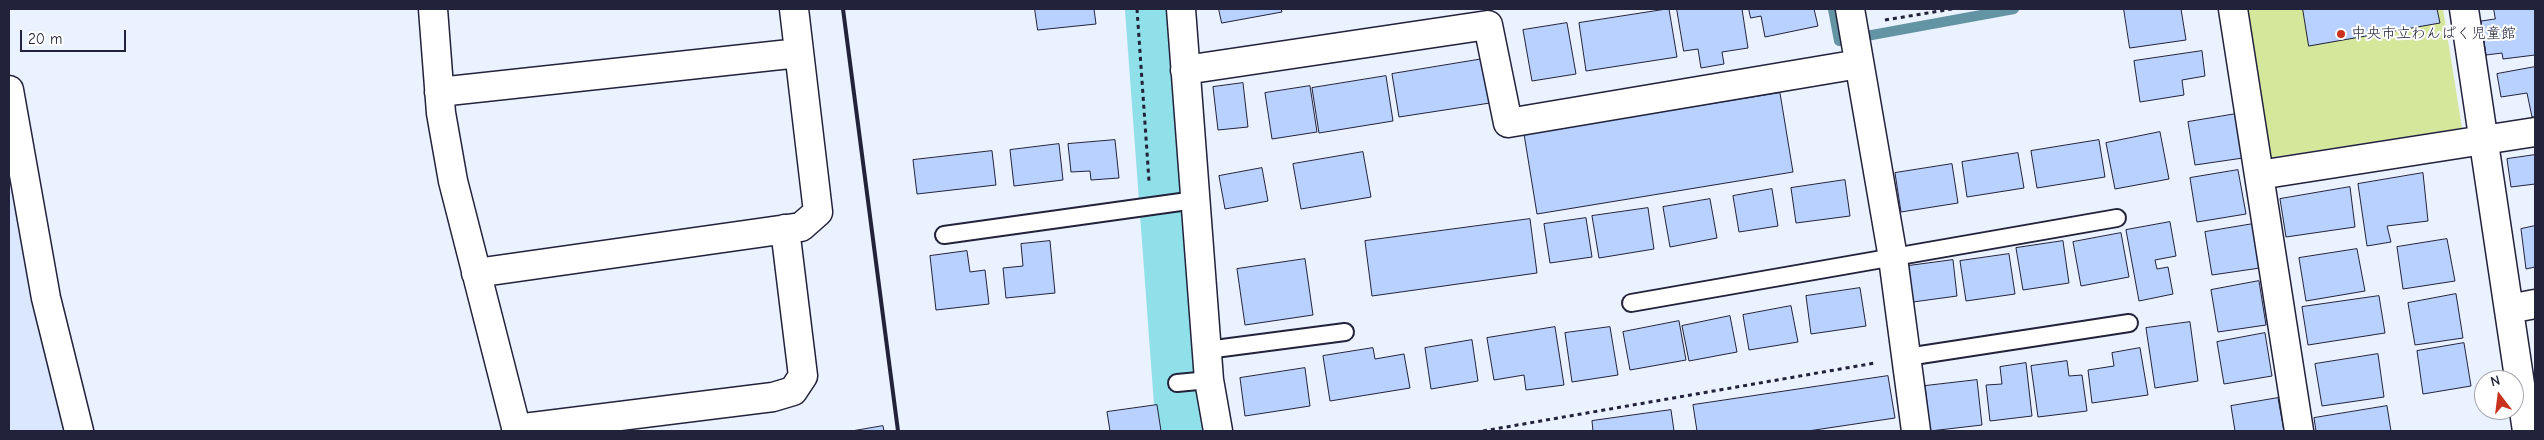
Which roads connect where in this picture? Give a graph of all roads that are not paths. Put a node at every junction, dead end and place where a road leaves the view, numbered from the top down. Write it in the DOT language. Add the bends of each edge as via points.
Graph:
graph roads {
  1 [pos="432,9"];
  2 [pos="794,9"];
  3 [pos="1181,9"];
  4 [pos="2233,9"];
  5 [pos="2464,9"];
  6 [pos="1852,22"];
  7 [pos="799,53"];
  8 [pos="1859,62"];
  9 [pos="1185,70"];
  10 [pos="9,90"];
  11 [pos="439,92"];
  12 [pos="2535,132"];
  13 [pos="2484,141"];
  14 [pos="2258,175"];
  15 [pos="1192,201"];
  16 [pos="2116,218"];
  17 [pos="784,230"];
  18 [pos="944,235"];
  19 [pos="1893,258"];
  20 [pos="476,273"];
  21 [pos="1632,303"];
  22 [pos="2535,304"];
  23 [pos="2509,309"];
  24 [pos="2129,323"];
  25 [pos="1344,332"];
  26 [pos="1207,350"];
  27 [pos="1907,357"];
  28 [pos="1206,380"];
  29 [pos="1177,383"];
  30 [pos="516,430"];
  31 [pos="79,431"];
  32 [pos="1218,431"];
  33 [pos="1916,431"];
  34 [pos="2299,431"];
  35 [pos="2527,431"];
  1 -- 11 [label="street"];
  2 -- 7 [label="street"];
  3 -- 9 [label="street"];
  4 -- 14 [label="street"];
  5 -- 13 [label="street"];
  6 -- 8 [label="street"];
  7 -- 11 [label="street"];
  7 -- 17 [label="street" via="818,212 801,227"];
  8 -- 9 [label="street" via="1508,123 1488,25"];
  8 -- 19 [label="street"];
  9 -- 15 [label="street"];
  10 -- 31 [label="street" via="46,298"];
  11 -- 20 [label="street" via="453,181"];
  12 -- 13 [label="street"];
  13 -- 14 [label="street"];
  13 -- 23 [label="street"];
  14 -- 34 [label="street"];
  15 -- 18 [label="lane"];
  15 -- 26 [label="street"];
  16 -- 19 [label="lane"];
  17 -- 20 [label="street"];
  17 -- 30 [label="street" via="803,376 792,391 773,397"];
  19 -- 21 [label="lane"];
  19 -- 27 [label="street"];
  20 -- 30 [label="street"];
  22 -- 23 [label="street"];
  23 -- 35 [label="street"];
  24 -- 27 [label="lane"];
  25 -- 26 [label="lane"];
  26 -- 28 [label="street"];
  27 -- 33 [label="street"];
  28 -- 29 [label="lane"];
  28 -- 32 [label="street"];
}
